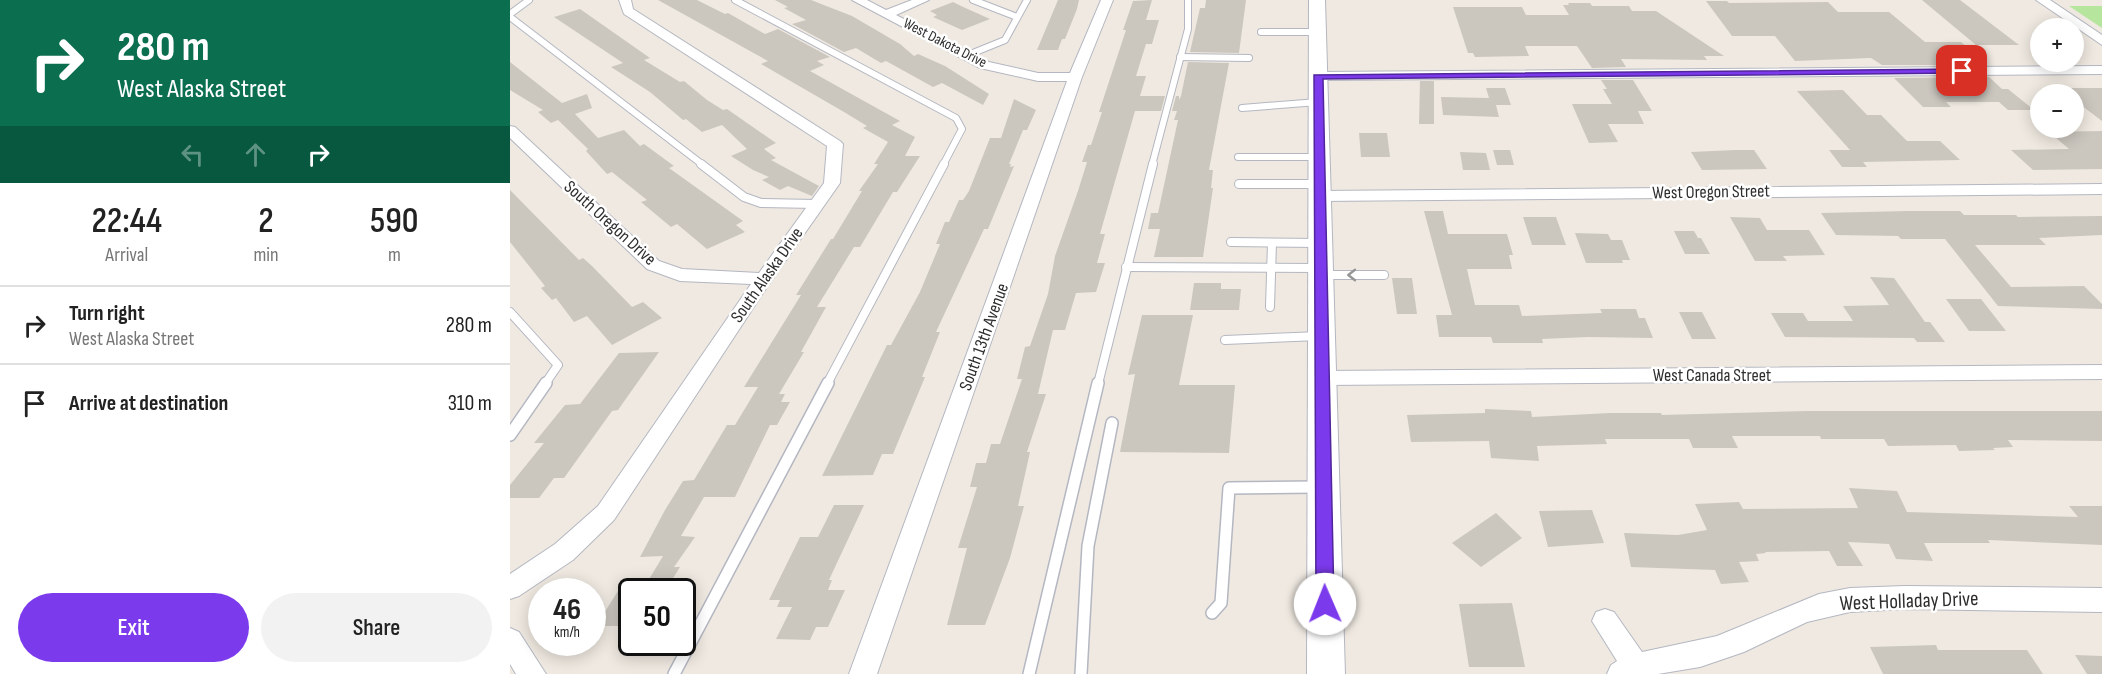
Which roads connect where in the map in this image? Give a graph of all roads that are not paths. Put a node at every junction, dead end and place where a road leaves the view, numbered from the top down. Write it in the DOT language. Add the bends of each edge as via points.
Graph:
graph roads {
  1 [pos="529,0"];
  2 [pos="625,0"];
  3 [pos="735,0"];
  4 [pos="858,0"];
  5 [pos="923,0"];
  6 [pos="973,0"];
  7 [pos="1027,0"];
  8 [pos="1107,0"];
  9 [pos="1188,0"];
  10 [pos="1317,0"];
  11 [pos="2042,0"];
  12 [pos="886,14"];
  13 [pos="510,16"];
  14 [pos="1017,17"];
  15 [pos="1261,32"];
  16 [pos="1317,32"];
  17 [pos="2102,41"];
  18 [pos="968,55"];
  19 [pos="1180,57"];
  20 [pos="1249,58"];
  21 [pos="2102,70"];
  22 [pos="1075,77"];
  23 [pos="1318,89"];
  24 [pos="1242,108"];
  25 [pos="510,130"];
  26 [pos="1238,157"];
  27 [pos="1319,157"];
  28 [pos="1239,184"];
  29 [pos="2102,189"];
  30 [pos="1320,190"];
  31 [pos="816,204"];
  32 [pos="1231,242"];
  33 [pos="1272,243"];
  34 [pos="1321,262"];
  35 [pos="1126,267"];
  36 [pos="1271,267"];
  37 [pos="1383,275"];
  38 [pos="763,279"];
  39 [pos="1270,307"];
  40 [pos="510,312"];
  41 [pos="1322,336"];
  42 [pos="1225,340"];
  43 [pos="2102,372"];
  44 [pos="1322,378"];
  45 [pos="1112,423"];
  46 [pos="510,435"];
  47 [pos="1324,487"];
  48 [pos="510,588"];
  49 [pos="2102,600"];
  50 [pos="1212,613"];
  51 [pos="1605,621"];
  52 [pos="510,641"];
  53 [pos="1629,670"];
  54 [pos="532,674"];
  55 [pos="674,674"];
  56 [pos="863,674"];
  57 [pos="1029,674"];
  58 [pos="1081,674"];
  59 [pos="1326,674"];
  1 -- 13 [label="lane"];
  2 -- 31 [label="street, South Alaska Drive" via="628,11 836,144 832,183"];
  3 -- 55 [label="lane" via="956,118 962,129"];
  4 -- 12 [label="street, West Dakota Drive"];
  5 -- 12 [label="street, West Dakota Drive"];
  6 -- 14 [label="lane"];
  7 -- 14 [label="lane"];
  8 -- 22 [label="street, South 13th Avenue"];
  9 -- 19 [label="lane" via="1188,29"];
  10 -- 16 [label="main road"];
  11 -- 17 [label="street"];
  12 -- 18 [label="street, West Dakota Drive"];
  13 -- 31 [label="lane" via="744,196 761,204"];
  14 -- 18 [label="lane" via="1005,40"];
  15 -- 16 [label="lane"];
  16 -- 23 [label="main road"];
  18 -- 22 [label="street, West Dakota Drive" via="1001,70 1038,77"];
  19 -- 20 [label="lane"];
  19 -- 35 [label="lane"];
  21 -- 23 [label="street"];
  22 -- 56 [label="street, South 13th Avenue"];
  23 -- 24 [label="lane"];
  23 -- 27 [label="main road"];
  25 -- 38 [label="street, South Oregon Drive" via="653,265 680,275"];
  26 -- 27 [label="lane"];
  27 -- 30 [label="main road"];
  28 -- 30 [label="lane"];
  29 -- 30 [label="street, West Oregon Street"];
  30 -- 34 [label="main road"];
  31 -- 38 [label="street, South Alaska Drive"];
  32 -- 33 [label="lane"];
  33 -- 34 [label="lane"];
  33 -- 36 [label="lane"];
  34 -- 36 [label="lane"];
  37 -- 34 [label="lane, one-way"];
  34 -- 41 [label="main road"];
  35 -- 36 [label="lane"];
  35 -- 57 [label="lane"];
  36 -- 39 [label="lane"];
  38 -- 48 [label="street, South Alaska Drive" via="606,513 564,552"];
  40 -- 46 [label="lane" via="558,364"];
  41 -- 42 [label="lane"];
  41 -- 44 [label="main road"];
  43 -- 44 [label="street, West Canada Street"];
  44 -- 47 [label="main road"];
  45 -- 58 [label="lane" via="1088,546"];
  47 -- 50 [label="lane" via="1229,489 1221,603"];
  47 -- 59 [label="main road"];
  49 -- 53 [label="street, West Holladay Drive" via="1894,597 1836,602 1788,616 1701,654 1658,659"];
  51 -- 53 [label="street"];
  52 -- 54 [label="street"];
}
